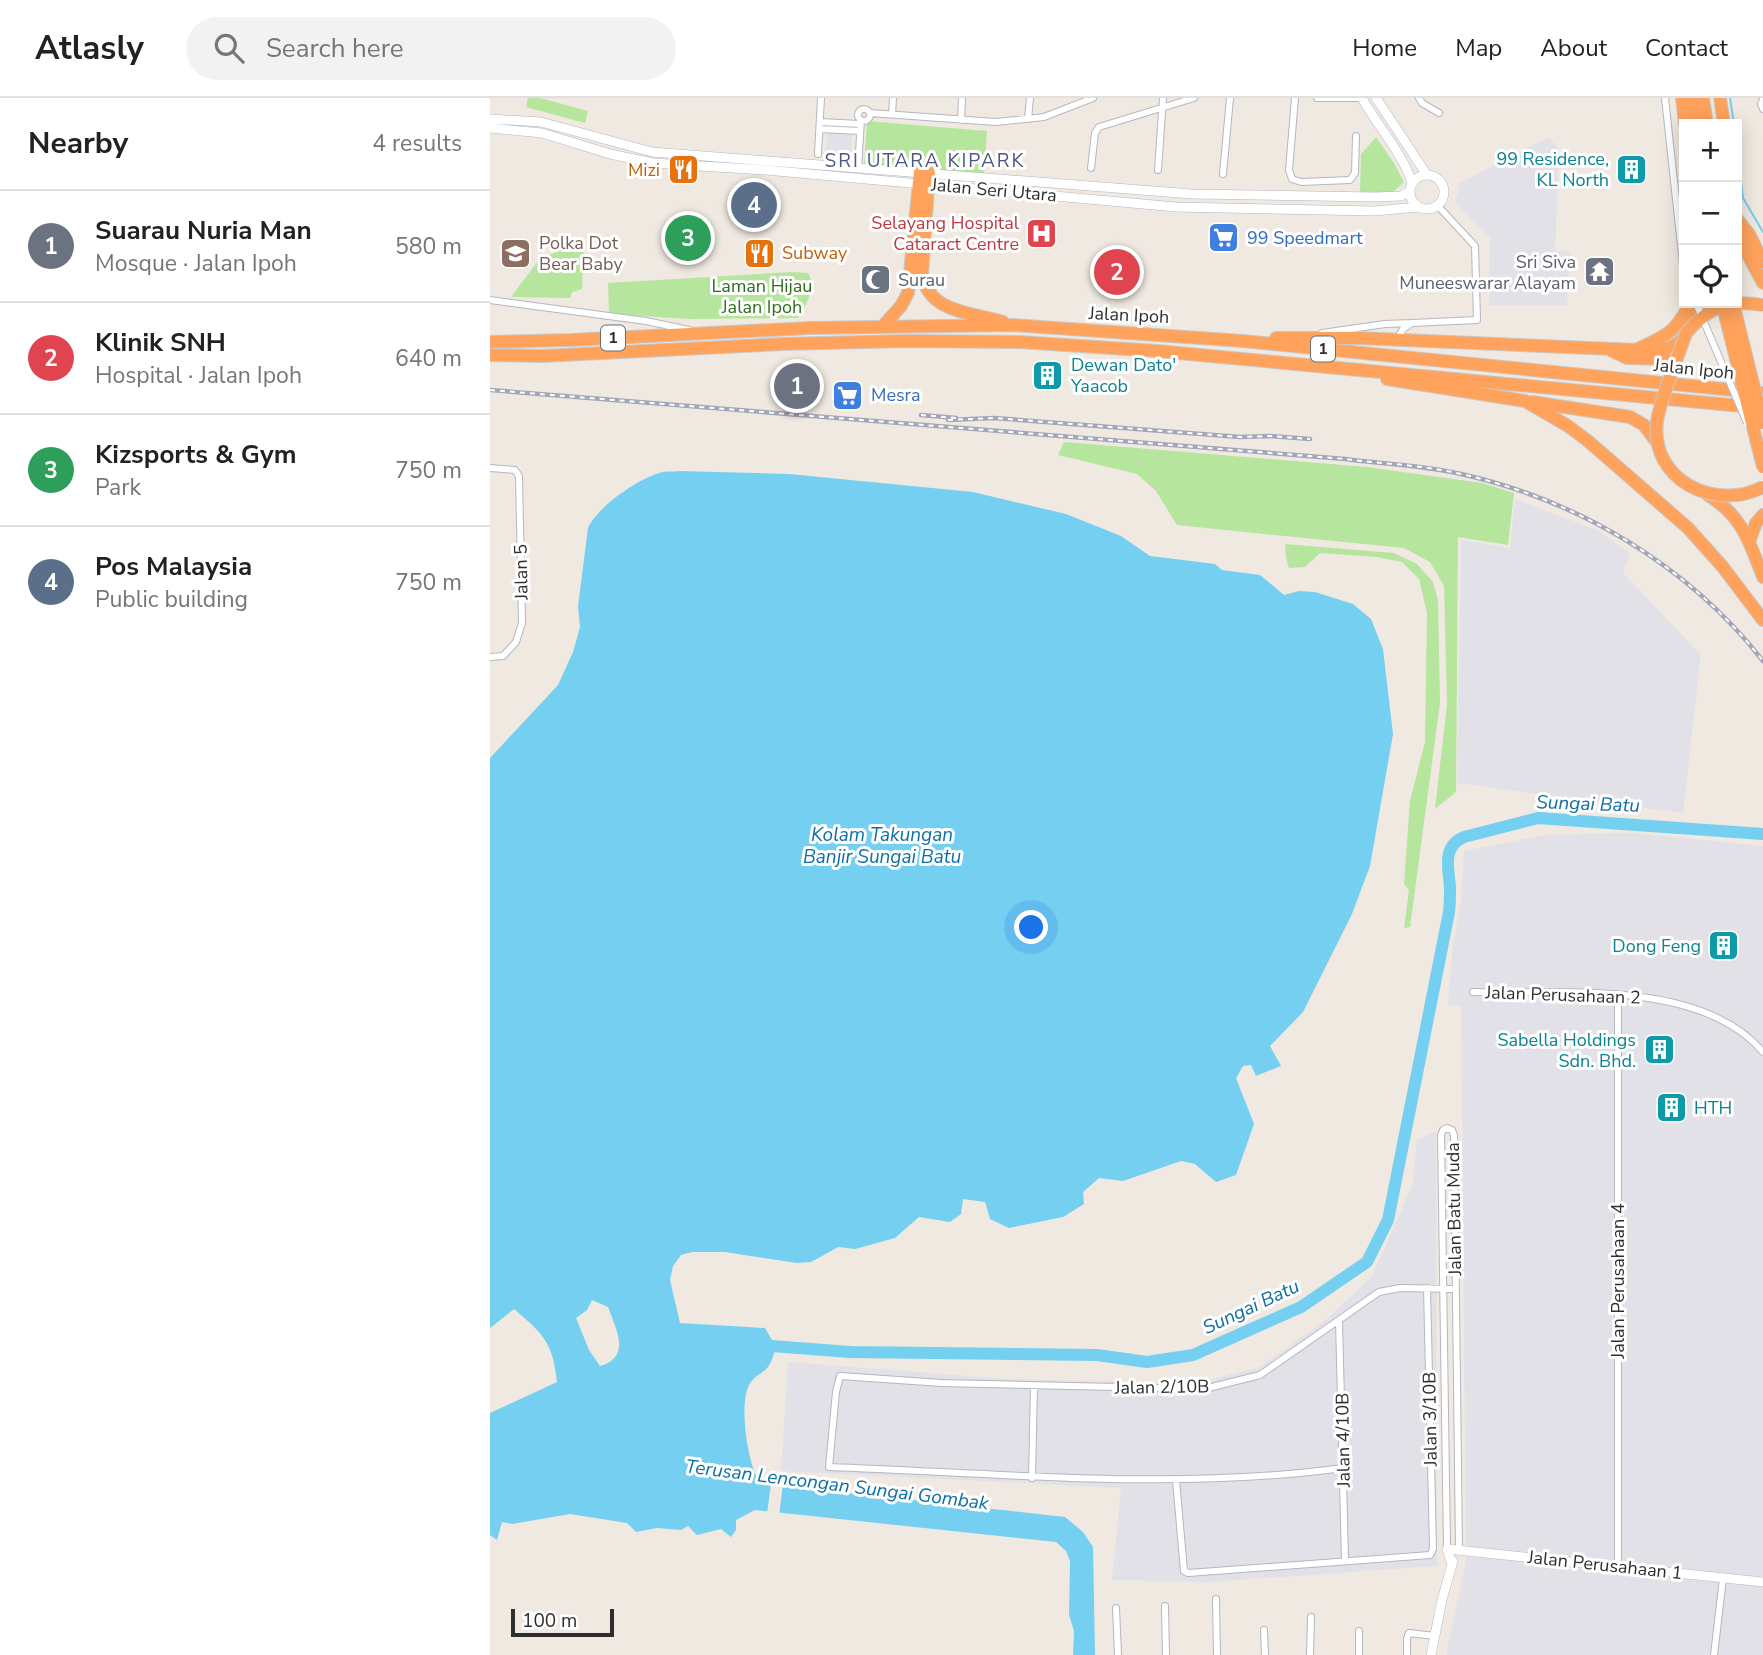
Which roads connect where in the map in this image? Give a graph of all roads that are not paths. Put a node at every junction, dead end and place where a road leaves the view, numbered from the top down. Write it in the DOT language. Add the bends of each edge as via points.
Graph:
graph roads {
  1 [pos="821,98"];
  2 [pos="893,98"];
  3 [pos="962,98"];
  4 [pos="1030,98"];
  5 [pos="1093,98"];
  6 [pos="1163,98"];
  7 [pos="1194,98"];
  8 [pos="1230,98"];
  9 [pos="1295,98"];
  10 [pos="1317,98"];
  11 [pos="1361,98"];
  12 [pos="1376,98"];
  13 [pos="1419,98"];
  14 [pos="1665,98"];
  15 [pos="1682,98"];
  16 [pos="1692,98"];
  17 [pos="1703,98"];
  18 [pos="1720,98"];
  19 [pos="1763,99"];
  20 [pos="1162,107"];
  21 [pos="1763,109"];
  22 [pos="1439,113"];
  23 [pos="892,114"];
  24 [pos="490,119"];
  25 [pos="1028,119"];
  26 [pos="1684,119"];
  27 [pos="1694,119"];
  28 [pos="1706,119"];
  29 [pos="1723,119"];
  30 [pos="961,120"];
  31 [pos="820,125"];
  32 [pos="861,125"];
  33 [pos="490,128"];
  34 [pos="1356,136"];
  35 [pos="818,154"];
  36 [pos="1091,168"];
  37 [pos="1158,170"];
  38 [pos="858,173"];
  39 [pos="1223,174"];
  40 [pos="1427,175"];
  41 [pos="924,178"];
  42 [pos="1411,187"];
  43 [pos="1438,206"];
  44 [pos="1418,207"];
  45 [pos="1742,225"];
  46 [pos="1742,242"];
  47 [pos="1681,245"];
  48 [pos="1763,262"];
  49 [pos="1763,283"];
  50 [pos="490,300"];
  51 [pos="1763,305"];
  52 [pos="1689,308"];
  53 [pos="1692,308"];
  54 [pos="1695,308"];
  55 [pos="1723,308"];
  56 [pos="1734,308"];
  57 [pos="1412,323"];
  58 [pos="1013,325"];
  59 [pos="883,326"];
  60 [pos="1686,333"];
  61 [pos="706,334"];
  62 [pos="1293,337"];
  63 [pos="1405,340"];
  64 [pos="1243,341"];
  65 [pos="490,342"];
  66 [pos="1605,348"];
  67 [pos="1638,350"];
  68 [pos="490,355"];
  69 [pos="1243,359"];
  70 [pos="1763,393"];
  71 [pos="1525,401"];
  72 [pos="1763,408"];
  73 [pos="1630,417"];
  74 [pos="1763,422"];
  75 [pos="1658,444"];
  76 [pos="1759,452"];
  77 [pos="1763,467"];
  78 [pos="490,468"];
  79 [pos="1763,488"];
  80 [pos="1708,495"];
  81 [pos="1763,515"];
  82 [pos="1749,542"];
  83 [pos="1763,577"];
  84 [pos="1763,620"];
  85 [pos="490,657"];
  86 [pos="1473,992"];
  87 [pos="1618,995"];
  88 [pos="1763,1052"];
  89 [pos="1427,1288"];
  90 [pos="1442,1289"];
  91 [pos="1455,1289"];
  92 [pos="1339,1321"];
  93 [pos="1034,1386"];
  94 [pos="1343,1468"];
  95 [pos="1032,1478"];
  96 [pos="1176,1479"];
  97 [pos="1447,1549"];
  98 [pos="1459,1549"];
  99 [pos="1345,1560"];
  100 [pos="1452,1564"];
  101 [pos="1618,1567"];
  102 [pos="1723,1578"];
  103 [pos="1763,1582"];
  104 [pos="1216,1599"];
  105 [pos="1165,1606"];
  106 [pos="1116,1608"];
  107 [pos="1311,1617"];
  108 [pos="1265,1630"];
  109 [pos="1359,1631"];
  110 [pos="1435,1636"];
  111 [pos="1118,1655"];
  112 [pos="1166,1655"];
  113 [pos="1217,1655"];
  114 [pos="1265,1655"];
  115 [pos="1310,1655"];
  116 [pos="1359,1655"];
  117 [pos="1407,1655"];
  118 [pos="1431,1655"];
  119 [pos="1714,1655"];
  1 -- 31 [label="street"];
  2 -- 23 [label="street"];
  3 -- 30 [label="street"];
  4 -- 25 [label="street"];
  5 -- 25 [label="street"];
  6 -- 20 [label="street"];
  7 -- 20 [label="street"];
  8 -- 39 [label="street"];
  9 -- 34 [label="street" via="1292,179 1350,180 1355,173"];
  10 -- 11 [label="street"];
  11 -- 42 [label="street" via="1398,153"];
  12 -- 40 [label="street"];
  13 -- 22 [label="street"];
  14 -- 47 [label="street"];
  15 -- 26 [label="highway"];
  16 -- 27 [label="highway"];
  17 -- 28 [label="highway"];
  18 -- 29 [label="highway"];
  19 -- 21 [label="street"];
  20 -- 36 [label="street" via="1099,127"];
  20 -- 37 [label="street"];
  23 -- 30 [label="street"];
  23 -- 32 [label="street" via="860,110"];
  24 -- 38 [label="street, Jalan Seri Utara" via="541,122 652,152"];
  25 -- 30 [label="street"];
  31 -- 32 [label="street"];
  31 -- 35 [label="street"];
  32 -- 38 [label="street"];
  33 -- 38 [label="street, Jalan Seri Utara" via="542,133 653,163"];
  38 -- 41 [label="street, Jalan Seri Utara"];
  40 -- 42 [label="street"];
  40 -- 43 [label="street" via="1438,178 1444,187"];
  41 -- 42 [label="street, Jalan Seri Utara" via="1192,194 1395,197"];
  41 -- 44 [label="street, Jalan Seri Utara" via="1176,206 1375,211"];
  41 -- 58 [label="highway" via="925,287 954,310"];
  41 -- 59 [label="highway" via="908,293"];
  42 -- 44 [label="street"];
  43 -- 44 [label="street"];
  43 -- 57 [label="street" via="1475,246 1477,320"];
  45 -- 48 [label="highway"];
  46 -- 49 [label="highway"];
  50 -- 61 [label="street" via="646,321"];
  51 -- 60 [label="highway, bridge" via="1719,307"];
  52 -- 67 [label="highway" via="1672,331"];
  53 -- 60 [label="highway"];
  54 -- 76 [label="street, bridge"];
  55 -- 76 [label="highway, bridge"];
  56 -- 74 [label="highway, bridge"];
  57 -- 62 [label="street"];
  57 -- 63 [label="street" via="1400,334"];
  58 -- 59 [label="highway, Jalan Ipoh / 1"];
  58 -- 64 [label="highway, Jalan Ipoh / 1"];
  59 -- 61 [label="highway, Jalan Ipoh / 1"];
  60 -- 67 [label="highway" via="1665,349"];
  60 -- 75 [label="highway, bridge" via="1659,415"];
  61 -- 65 [label="highway, Jalan Ipoh / 1"];
  62 -- 63 [label="highway"];
  62 -- 64 [label="highway"];
  63 -- 66 [label="highway"];
  64 -- 70 [label="highway, Jalan Ipoh / 1"];
  66 -- 67 [label="highway"];
  66 -- 73 [label="highway" via="1628,358 1667,359 1653,413 1648,420"];
  68 -- 69 [label="highway, Jalan Ipoh / 1" via="906,341 1095,346"];
  69 -- 71 [label="highway"];
  69 -- 72 [label="highway, Jalan Ipoh / 1"];
  71 -- 73 [label="highway"];
  71 -- 84 [label="highway" via="1588,441 1688,528"];
  73 -- 75 [label="highway" via="1644,425"];
  75 -- 80 [label="highway, bridge" via="1678,477"];
  76 -- 77 [label="highway, bridge"];
  78 -- 85 [label="street, Jalan 5" via="515,470 519,475 522,623 516,642 503,656"];
  79 -- 80 [label="highway, bridge" via="1738,496"];
  80 -- 82 [label="highway" via="1737,518"];
  81 -- 82 [label="highway"];
  82 -- 83 [label="highway"];
  86 -- 87 [label="street, Jalan Perusahaan 2"];
  87 -- 88 [label="street, Jalan Perusahaan 2" via="1710,1013"];
  87 -- 101 [label="street, Jalan Perusahaan 4"];
  89 -- 90 [label="street, Jalan 2/10B"];
  89 -- 92 [label="street, Jalan 2/10B" via="1379,1292"];
  89 -- 99 [label="street, Jalan 3/10B" via="1433,1549 1423,1557"];
  90 -- 91 [label="street, Jalan 2/10B"];
  90 -- 91 [label="street, Jalan Batu Muda" via="1441,1135 1447,1128 1454,1135"];
  90 -- 97 [label="street, Jalan Batu Muda"];
  91 -- 98 [label="street, Jalan Batu Muda"];
  92 -- 93 [label="street, Jalan 2/10B" via="1260,1376 1204,1389"];
  92 -- 94 [label="street, Jalan 4/10B"];
  93 -- 95 [label="street"];
  93 -- 95 [label="street, Jalan 2/10B" via="840,1376 829,1467"];
  94 -- 96 [label="street" via="1238,1479"];
  94 -- 99 [label="street, Jalan 4/10B"];
  95 -- 96 [label="street"];
  96 -- 99 [label="street" via="1184,1571 1195,1574"];
  97 -- 98 [label="street, Jalan Perusahaan 1"];
  97 -- 100 [label="street"];
  98 -- 100 [label="street"];
  98 -- 101 [label="street, Jalan Perusahaan 1"];
  100 -- 110 [label="street"];
  101 -- 102 [label="street, Jalan Perusahaan 1"];
  102 -- 103 [label="street, Jalan Perusahaan 1"];
  102 -- 119 [label="street"];
  104 -- 113 [label="street"];
  105 -- 112 [label="street"];
  106 -- 111 [label="street"];
  107 -- 115 [label="street"];
  108 -- 114 [label="street"];
  109 -- 116 [label="street"];
  110 -- 117 [label="street" via="1409,1633"];
  110 -- 118 [label="street"];
}
